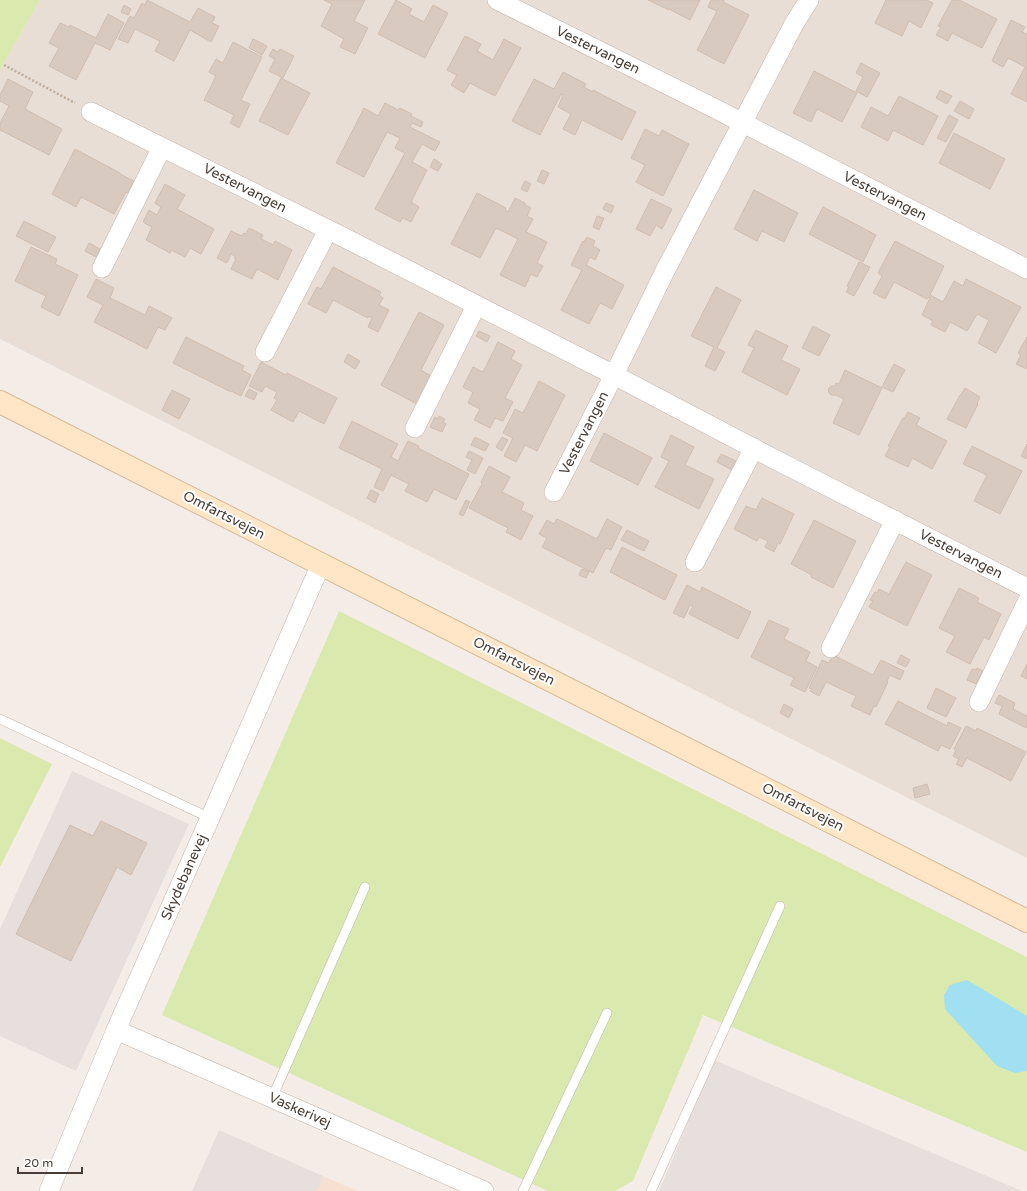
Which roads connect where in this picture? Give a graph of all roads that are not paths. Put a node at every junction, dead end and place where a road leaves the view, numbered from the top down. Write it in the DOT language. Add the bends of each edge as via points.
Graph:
graph roads {
  1 [pos="497,0"];
  2 [pos="809,0"];
  3 [pos="91,112"];
  4 [pos="742,123"];
  5 [pos="162,147"];
  6 [pos="328,230"];
  7 [pos="102,268"];
  8 [pos="1027,269"];
  9 [pos="476,306"];
  10 [pos="265,352"];
  11 [pos="614,375"];
  12 [pos="0,402"];
  13 [pos="415,428"];
  14 [pos="754,448"];
  15 [pos="554,492"];
  16 [pos="895,520"];
  17 [pos="696,562"];
  18 [pos="321,564"];
  19 [pos="1027,588"];
  20 [pos="1027,602"];
  21 [pos="830,648"];
  22 [pos="979,702"];
  23 [pos="0,719"];
  24 [pos="210,818"];
  25 [pos="365,887"];
  26 [pos="780,906"];
  27 [pos="1027,921"];
  28 [pos="607,1013"];
  29 [pos="116,1030"];
  30 [pos="272,1098"];
  31 [pos="49,1191"];
  32 [pos="484,1191"];
  33 [pos="523,1191"];
  34 [pos="651,1191"];
  1 -- 4 [label="street, Vestervangen"];
  2 -- 4 [label="street, Vestervangen"];
  3 -- 5 [label="street, Vestervangen"];
  4 -- 8 [label="street, Vestervangen"];
  4 -- 11 [label="street, Vestervangen"];
  5 -- 6 [label="street, Vestervangen"];
  5 -- 7 [label="street"];
  6 -- 9 [label="street, Vestervangen"];
  6 -- 10 [label="street"];
  9 -- 11 [label="street, Vestervangen"];
  9 -- 13 [label="street"];
  11 -- 14 [label="street, Vestervangen"];
  11 -- 15 [label="street, Vestervangen"];
  12 -- 18 [label="main road, Omfartsvejen"];
  14 -- 16 [label="street, Vestervangen"];
  14 -- 17 [label="street"];
  16 -- 19 [label="street, Vestervangen"];
  16 -- 21 [label="street"];
  18 -- 24 [label="street, Skydebanevej"];
  18 -- 27 [label="main road, Omfartsvejen"];
  20 -- 22 [label="street"];
  23 -- 24 [label="lane"];
  24 -- 29 [label="street, Skydebanevej"];
  25 -- 30 [label="lane"];
  26 -- 34 [label="lane"];
  28 -- 33 [label="lane"];
  29 -- 30 [label="street, Vaskerivej"];
  29 -- 31 [label="street, Skydebanevej"];
  30 -- 32 [label="street, Vaskerivej"];
}
